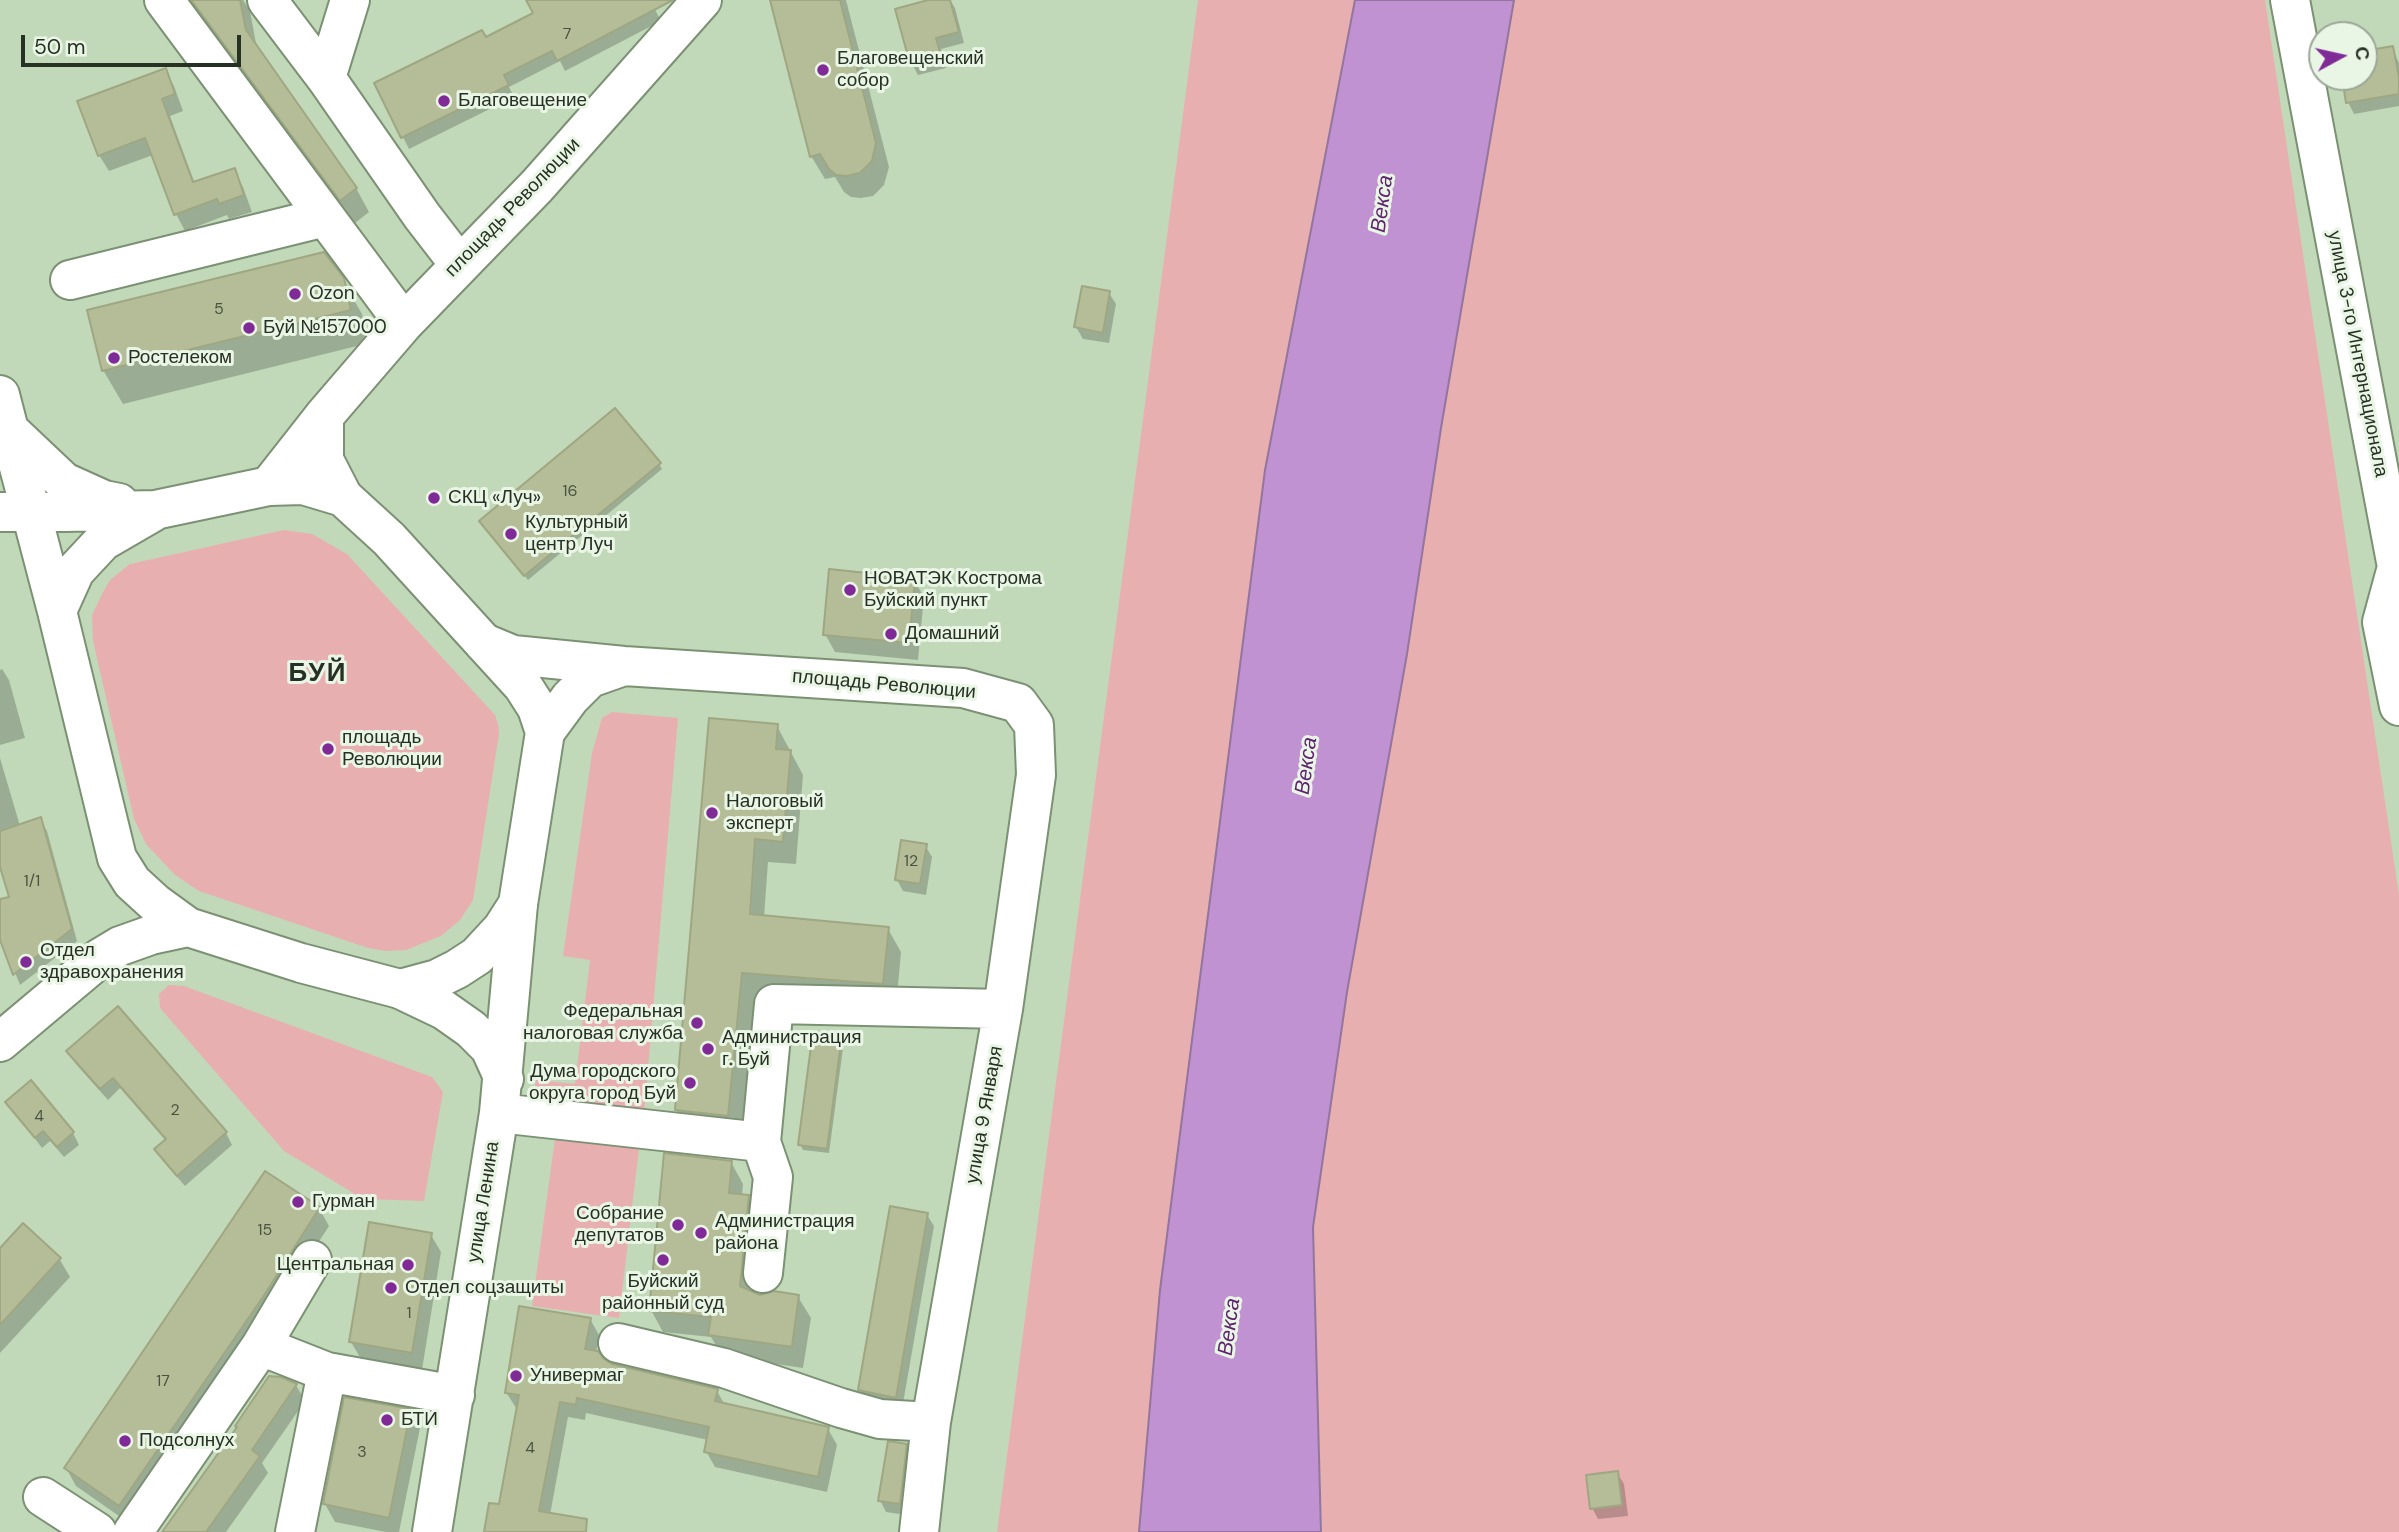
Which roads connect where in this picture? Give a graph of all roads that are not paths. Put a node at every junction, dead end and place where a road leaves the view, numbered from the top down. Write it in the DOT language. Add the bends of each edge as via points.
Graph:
graph roads {
  1 [pos="164,0"];
  2 [pos="267,0"];
  3 [pos="350,0"];
  4 [pos="702,0"];
  5 [pos="2290,0"];
  6 [pos="326,78"];
  7 [pos="325,217"];
  8 [pos="459,264"];
  9 [pos="70,280"];
  10 [pos="404,323"];
  11 [pos="324,416"];
  12 [pos="3,427"];
  13 [pos="269,486"];
  14 [pos="342,497"];
  15 [pos="155,510"];
  16 [pos="10,516"];
  17 [pos="2398,566"];
  18 [pos="57,611"];
  19 [pos="484,643"];
  20 [pos="624,666"];
  21 [pos="1018,703"];
  22 [pos="2399,706"];
  23 [pos="544,732"];
  24 [pos="117,858"];
  25 [pos="518,904"];
  26 [pos="188,927"];
  27 [pos="100,958"];
  28 [pos="400,989"];
  29 [pos="1003,1009"];
  30 [pos="0,1042"];
  31 [pos="501,1096"];
  32 [pos="761,1142"];
  33 [pos="312,1260"];
  34 [pos="763,1273"];
  35 [pos="618,1343"];
  36 [pos="261,1346"];
  37 [pos="327,1372"];
  38 [pos="455,1395"];
  39 [pos="932,1422"];
  40 [pos="43,1497"];
  41 [pos="97,1532"];
  42 [pos="132,1532"];
  43 [pos="295,1532"];
  44 [pos="432,1532"];
  45 [pos="919,1532"];
  1 -- 7 [label="street"];
  2 -- 6 [label="street"];
  3 -- 6 [label="street"];
  4 -- 8 [label="street, площадь Революции" via="537,186"];
  5 -- 17 [label="street, улица 3-го Интернационала"];
  6 -- 8 [label="street"];
  7 -- 9 [label="street"];
  7 -- 10 [label="street"];
  8 -- 10 [label="street, площадь Революции"];
  10 -- 11 [label="street, площадь Революции"];
  11 -- 13 [label="street, площадь Революции"];
  11 -- 14 [label="street, площадь Революции" via="324,460"];
  12 -- 15 [label="street, площадь Революции" via="64,482 104,500"];
  12 -- 16 [label="street, площадь Революции"];
  13 -- 14 [label="street, площадь Революции" via="303,485"];
  13 -- 15 [label="street, площадь Революции"];
  14 -- 19 [label="street, площадь Революции" via="389,539"];
  15 -- 16 [label="street, площадь Революции"];
  15 -- 18 [label="street, площадь Революции" via="103,541 75,571"];
  16 -- 18 [label="street, площадь Революции"];
  17 -- 22 [label="street, улица 3-го Интернационала" via="2382,622"];
  18 -- 24 [label="street, площадь Революции"];
  19 -- 20 [label="street, площадь Революции" via="513,655"];
  19 -- 23 [label="street, площадь Революции" via="523,686 537,708"];
  20 -- 21 [label="street, площадь Революции" via="963,688"];
  20 -- 23 [label="street, площадь Революции" via="590,678"];
  21 -- 29 [label="street, улица 9 Января" via="1034,725 1036,775"];
  23 -- 25 [label="street, площадь Революции"];
  24 -- 26 [label="street, площадь Революции" via="132,882"];
  24 -- 27 [label="street" via="125,918"];
  25 -- 28 [label="street, площадь Революции" via="477,956 438,979"];
  25 -- 31 [label="street, улица Ленина"];
  26 -- 27 [label="street" via="141,938"];
  26 -- 28 [label="street, площадь Революции"];
  27 -- 30 [label="street"];
  28 -- 31 [label="street" via="444,1010 490,1048"];
  29 -- 32 [label="street" via="774,1004"];
  29 -- 39 [label="street, улица 9 Января"];
  31 -- 32 [label="street"];
  31 -- 38 [label="street, улица Ленина"];
  32 -- 34 [label="street" via="773,1177"];
  33 -- 36 [label="street"];
  35 -- 39 [label="street" via="724,1368 880,1419"];
  36 -- 37 [label="street"];
  36 -- 42 [label="street"];
  37 -- 38 [label="street"];
  37 -- 43 [label="street"];
  38 -- 44 [label="street, улица Ленина"];
  39 -- 45 [label="street, улица 9 Января"];
  40 -- 41 [label="street"];
}
